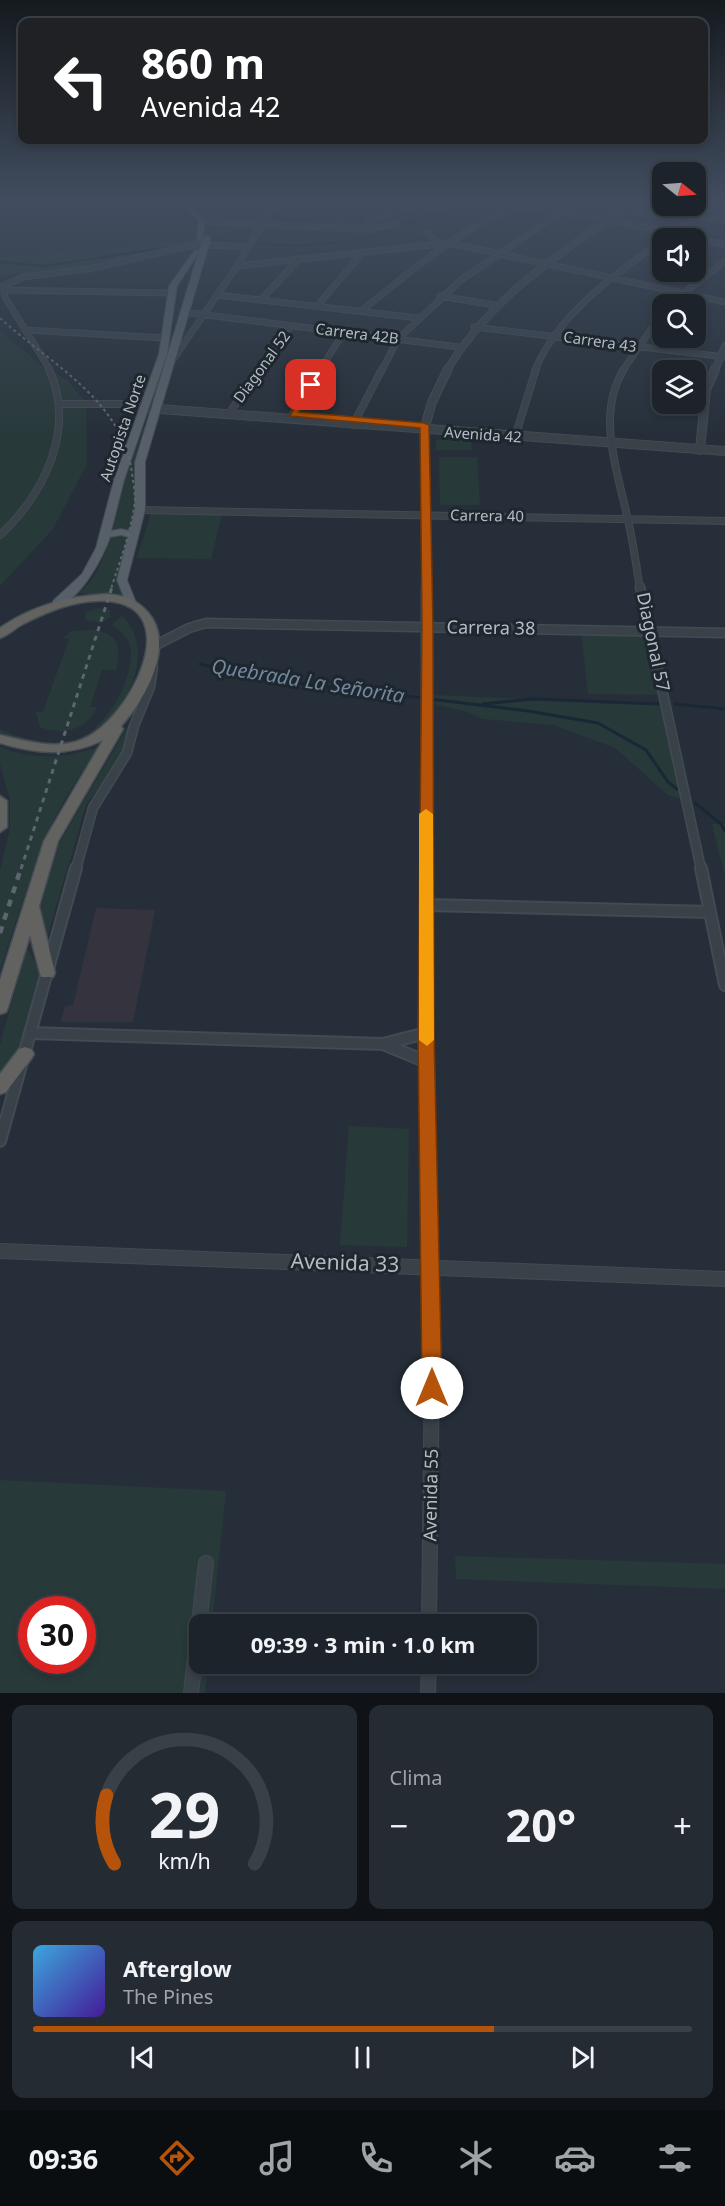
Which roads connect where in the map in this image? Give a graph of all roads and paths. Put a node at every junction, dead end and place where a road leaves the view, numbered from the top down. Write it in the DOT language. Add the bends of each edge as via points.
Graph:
graph roads {
  1 [pos="18,279"];
  2 [pos="177,279"];
  3 [pos="192,279"];
  4 [pos="228,279"];
  5 [pos="280,279"];
  6 [pos="340,279"];
  7 [pos="403,279"];
  8 [pos="464,279"];
  9 [pos="525,279"];
  10 [pos="611,279"];
  11 [pos="616,279"];
  12 [pos="696,279"];
  13 [pos="704,279"];
  14 [pos="3,292"];
  15 [pos="171,293"];
  16 [pos="679,293"];
  17 [pos="687,293"];
  18 [pos="218,294"];
  19 [pos="441,296"];
  20 [pos="261,300"];
  21 [pos="725,302"];
  22 [pos="494,304"];
  23 [pos="317,306"];
  24 [pos="183,312"];
  25 [pos="361,312"];
  26 [pos="204,315"];
  27 [pos="418,318"];
  28 [pos="291,326"];
  29 [pos="474,327"];
  30 [pos="652,327"];
  31 [pos="26,330"];
  32 [pos="344,332"];
  33 [pos="554,335"];
  34 [pos="166,338"];
  35 [pos="398,339"];
  36 [pos="459,346"];
  37 [pos="725,346"];
  38 [pos="637,347"];
  39 [pos="722,357"];
  40 [pos="172,361"];
  41 [pos="62,406"];
  42 [pos="152,406"];
  43 [pos="232,409"];
  44 [pos="293,414"];
  45 [pos="354,422"];
  46 [pos="424,428"];
  47 [pos="516,434"];
  48 [pos="610,441"];
  49 [pos="725,445"];
  50 [pos="700,447"];
  51 [pos="725,451"];
  52 [pos="141,510"];
  53 [pos="425,515"];
  54 [pos="628,519"];
  55 [pos="725,521"];
  56 [pos="0,535"];
  57 [pos="106,535"];
  58 [pos="135,535"];
  59 [pos="57,603"];
  60 [pos="132,605"];
  61 [pos="18,621"];
  62 [pos="0,625"];
  63 [pos="427,626"];
  64 [pos="647,632"];
  65 [pos="725,633"];
  66 [pos="0,634"];
  67 [pos="153,651"];
  68 [pos="122,718"];
  69 [pos="0,739"];
  70 [pos="0,801"];
  71 [pos="0,827"];
  72 [pos="30,904"];
  73 [pos="427,905"];
  74 [pos="710,912"];
  75 [pos="47,973"];
  76 [pos="725,985"];
  77 [pos="0,1006"];
  78 [pos="31,1033"];
  79 [pos="426,1034"];
  80 [pos="383,1044"];
  81 [pos="25,1054"];
  82 [pos="427,1062"];
  83 [pos="0,1088"];
  84 [pos="0,1141"];
  85 [pos="0,1251"];
  86 [pos="429,1266"];
  87 [pos="725,1279"];
  88 [pos="206,1563"];
  89 [pos="429,1614"];
  90 [pos="429,1674"];
  91 [pos="190,1693"];
  92 [pos="428,1693"];
  1 -- 14 [label="street" via="7,283"];
  2 -- 15 [label="main road, Autopista Norte"];
  3 -- 24 [label="main road, Autopista Norte"];
  4 -- 18 [label="street"];
  5 -- 20 [label="street"];
  6 -- 23 [label="street"];
  7 -- 25 [label="street"];
  8 -- 19 [label="street"];
  9 -- 22 [label="street"];
  10 -- 33 [label="street"];
  11 -- 16 [label="street"];
  12 -- 16 [label="street"];
  13 -- 17 [label="street"];
  14 -- 15 [label="street"];
  14 -- 31 [label="street"];
  15 -- 34 [label="main road, Autopista Norte"];
  16 -- 17 [label="street"];
  17 -- 21 [label="street"];
  18 -- 20 [label="street"];
  18 -- 26 [label="street"];
  19 -- 22 [label="street"];
  19 -- 27 [label="street"];
  20 -- 23 [label="street"];
  22 -- 29 [label="street"];
  23 -- 25 [label="street"];
  24 -- 26 [label="street, Carrera 42B"];
  24 -- 40 [label="main road, Autopista Norte"];
  25 -- 27 [label="street"];
  26 -- 28 [label="street, Carrera 42B"];
  26 -- 40 [label="street"];
  27 -- 35 [label="street"];
  28 -- 32 [label="street, Carrera 42B"];
  28 -- 43 [label="street, Diagonal 52"];
  29 -- 33 [label="street, Carrera 43"];
  29 -- 36 [label="street"];
  30 -- 38 [label="street, Diagonal 57"];
  31 -- 34 [label="street"];
  31 -- 41 [label="street" via="51,370"];
  32 -- 35 [label="street, Carrera 42B"];
  32 -- 44 [label="street"];
  33 -- 38 [label="street, Carrera 43"];
  33 -- 47 [label="street" via="528,391"];
  34 -- 42 [label="main road, Autopista Norte"];
  35 -- 36 [label="street, Carrera 42B"];
  35 -- 45 [label="street"];
  36 -- 46 [label="street"];
  37 -- 39 [label="street"];
  38 -- 39 [label="street, Carrera 43"];
  38 -- 48 [label="street, Diagonal 57" via="616,388"];
  39 -- 50 [label="street" via="706,390"];
  40 -- 42 [label="main road, Autopista Norte"];
  41 -- 42 [label="street, Avenida 42"];
  41 -- 56 [label="street" via="60,436 48,469 25,507"];
  42 -- 43 [label="street, Avenida 42"];
  42 -- 45 [label="street, Avenida 42"];
  42 -- 52 [label="main road, Autopista Norte" via="140,462"];
  42 -- 57 [label="main road, Autopista Norte" via="122,472"];
  43 -- 44 [label="street, Avenida 42"];
  44 -- 45 [label="street, Avenida 42"];
  45 -- 46 [label="street, Avenida 42"];
  46 -- 47 [label="street, Avenida 42"];
  46 -- 53 [label="street, Avenida 55"];
  47 -- 48 [label="street, Avenida 42"];
  48 -- 50 [label="street, Avenida 42"];
  48 -- 54 [label="street, Diagonal 57"];
  49 -- 50 [label="street, Avenida 42"];
  50 -- 51 [label="street, Avenida 42"];
  52 -- 53 [label="street, Carrera 40"];
  52 -- 58 [label="main road, Autopista Norte"];
  53 -- 54 [label="street, Carrera 40"];
  53 -- 63 [label="street, Avenida 55"];
  54 -- 55 [label="street, Carrera 40"];
  54 -- 64 [label="street, Diagonal 57"];
  57 -- 58 [label="main road"];
  57 -- 59 [label="main road, Autopista Norte" via="87,578"];
  58 -- 60 [label="main road, Autopista Norte" via="122,580"];
  59 -- 60 [label="highway" via="92,597"];
  59 -- 61 [label="highway"];
  60 -- 67 [label="highway" via="150,624"];
  61 -- 62 [label="highway"];
  61 -- 66 [label="highway"];
  63 -- 64 [label="street, Carrera 38"];
  63 -- 67 [label="street, Carrera 38" via="206,623 189,628"];
  63 -- 73 [label="street, Avenida 55"];
  64 -- 65 [label="street, Carrera 38"];
  64 -- 74 [label="street, Diagonal 57" via="665,695"];
  67 -- 68 [label="highway" via="137,694"];
  67 -- 75 [label="street" via="150,687 127,753 93,808"];
  68 -- 69 [label="highway" via="96,739 72,748 35,748"];
  68 -- 72 [label="highway" via="54,834"];
  70 -- 71 [label="highway"];
  72 -- 75 [label="highway"];
  72 -- 77 [label="highway"];
  73 -- 74 [label="street"];
  73 -- 79 [label="street, Avenida 55"];
  74 -- 76 [label="street, Diagonal 57"];
  75 -- 78 [label="street"];
  78 -- 80 [label="street"];
  78 -- 81 [label="street"];
  79 -- 80 [label="street"];
  79 -- 82 [label="street, Avenida 55"];
  80 -- 82 [label="street"];
  81 -- 83 [label="highway"];
  81 -- 84 [label="street"];
  82 -- 86 [label="street, Avenida 55"];
  85 -- 86 [label="street, Avenida 33"];
  86 -- 87 [label="street, Avenida 33"];
  86 -- 89 [label="street, Avenida 55"];
  88 -- 91 [label="street"];
  90 -- 92 [label="street"];
}
